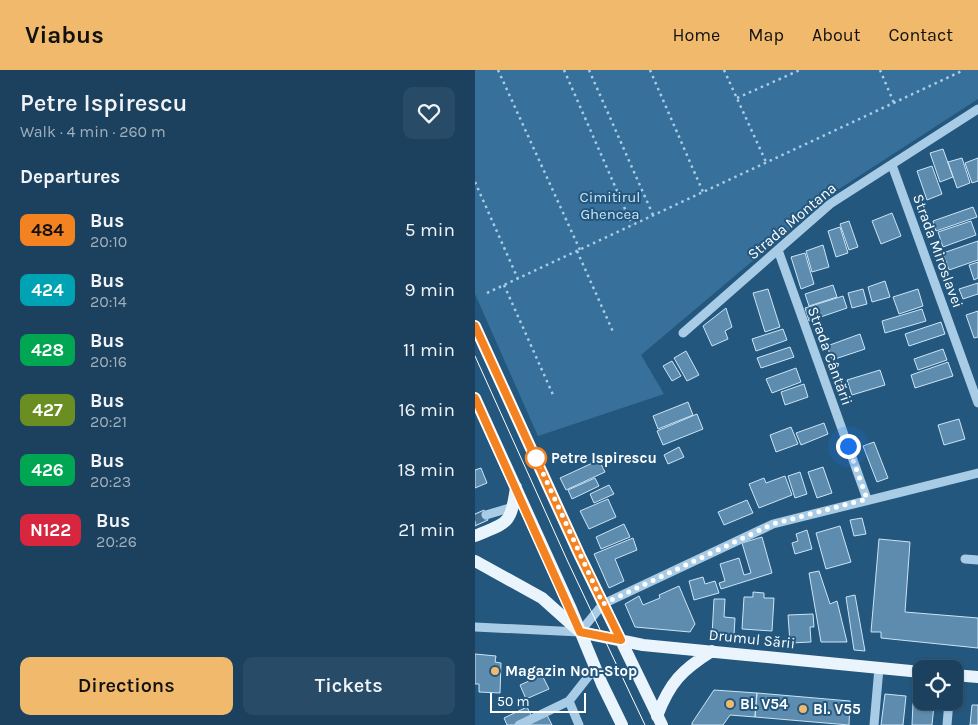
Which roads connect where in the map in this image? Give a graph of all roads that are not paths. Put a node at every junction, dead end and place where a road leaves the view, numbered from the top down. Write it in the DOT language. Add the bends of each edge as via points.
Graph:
graph roads {
  1 [pos="978,109"];
  2 [pos="892,164"];
  3 [pos="777,250"];
  4 [pos="475,326"];
  5 [pos="683,333"];
  6 [pos="475,398"];
  7 [pos="978,403"];
  8 [pos="978,473"];
  9 [pos="516,487"];
  10 [pos="867,499"];
  11 [pos="513,507"];
  12 [pos="486,515"];
  13 [pos="475,536"];
  14 [pos="965,559"];
  15 [pos="978,560"];
  16 [pos="475,561"];
  17 [pos="603,604"];
  18 [pos="475,627"];
  19 [pos="580,632"];
  20 [pos="621,640"];
  21 [pos="712,651"];
  22 [pos="595,668"];
  23 [pos="879,668"];
  24 [pos="913,671"];
  25 [pos="963,676"];
  26 [pos="978,677"];
  27 [pos="569,701"];
  28 [pos="948,710"];
  29 [pos="659,720"];
  30 [pos="519,725"];
  31 [pos="579,725"];
  32 [pos="622,725"];
  33 [pos="874,725"];
  34 [pos="947,725"];
  1 -- 2 [label="street, Strada Montana"];
  2 -- 3 [label="street, Strada Montana" via="830,204"];
  2 -- 7 [label="street, Strada Miroslavei"];
  3 -- 5 [label="street, Strada Montana"];
  3 -- 10 [label="street, Strada Cântării"];
  4 -- 17 [label="main road"];
  6 -- 9 [label="main road"];
  8 -- 10 [label="street"];
  9 -- 11 [label="main road"];
  9 -- 19 [label="main road"];
  10 -- 17 [label="street" via="773,524"];
  11 -- 12 [label="street"];
  11 -- 13 [label="main road" via="501,525"];
  14 -- 15 [label="street"];
  16 -- 19 [label="main road" via="543,598"];
  17 -- 19 [label="street"];
  17 -- 20 [label="main road"];
  18 -- 19 [label="street"];
  19 -- 20 [label="main road, Drumul Sării"];
  19 -- 22 [label="main road"];
  20 -- 21 [label="main road, Drumul Sării"];
  20 -- 29 [label="main road"];
  21 -- 23 [label="main road, Drumul Sării"];
  21 -- 29 [label="main road" via="685,669 671,685"];
  22 -- 27 [label="street"];
  22 -- 32 [label="main road"];
  23 -- 24 [label="main road, Drumul Sării"];
  23 -- 33 [label="street"];
  25 -- 26 [label="main road"];
  27 -- 30 [label="street"];
  27 -- 31 [label="street"];
  28 -- 34 [label="street"];
}
